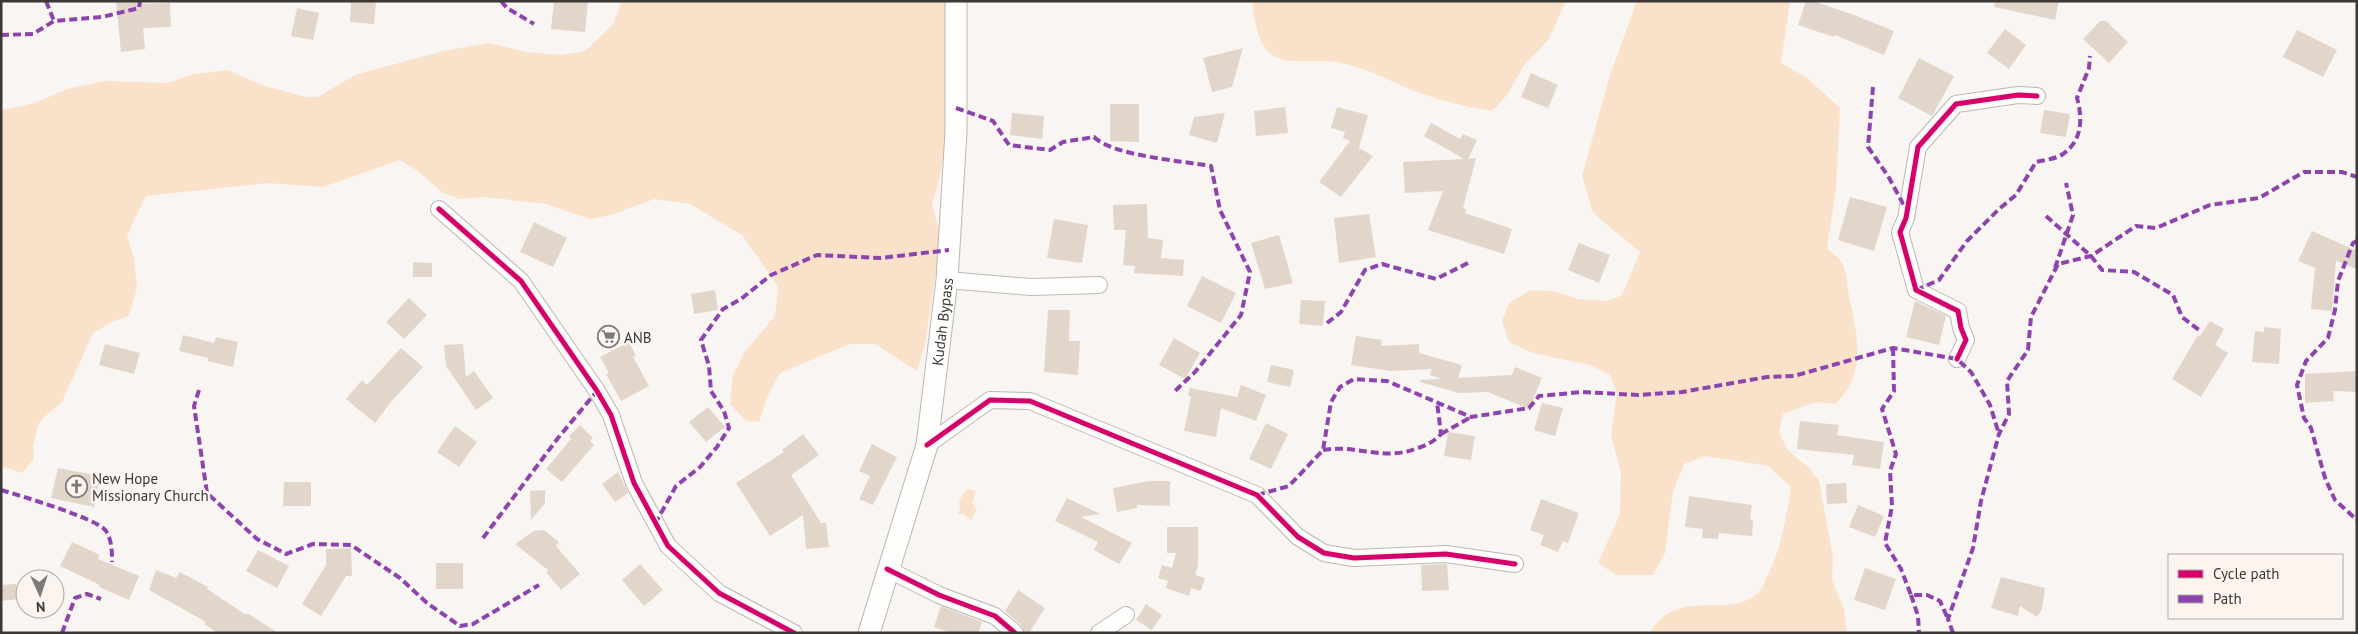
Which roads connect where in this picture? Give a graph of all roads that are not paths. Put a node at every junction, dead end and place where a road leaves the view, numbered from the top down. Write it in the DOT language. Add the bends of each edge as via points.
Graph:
graph roads {
  1 [pos="956,1"];
  2 [pos="2038,96"];
  3 [pos="439,209"];
  4 [pos="947,280"];
  5 [pos="1099,285"];
  6 [pos="1957,359"];
  7 [pos="927,444"];
  8 [pos="1515,564"];
  9 [pos="888,569"];
  10 [pos="1126,615"];
  11 [pos="794,633"];
  12 [pos="869,633"];
  13 [pos="1015,633"];
  14 [pos="1099,633"];
  1 -- 4 [label="street, Kudah Bypass" via="956,132"];
  2 -- 6 [label="street" via="2018,95 1956,104 1918,147 1906,218 1900,232 1916,290 1958,310 1966,340"];
  3 -- 11 [label="street" via="521,281 592,383 611,415 634,483 668,546 720,593"];
  4 -- 5 [label="street" via="1031,287"];
  4 -- 7 [label="street, Kudah Bypass"];
  7 -- 8 [label="street" via="990,400 1030,401 1257,495 1298,537 1324,552 1354,558 1446,554"];
  7 -- 9 [label="street, Kudah Bypass"];
  9 -- 12 [label="street, Kudah Bypass"];
  9 -- 13 [label="street" via="939,595 995,616"];
  10 -- 14 [label="street"];
}
